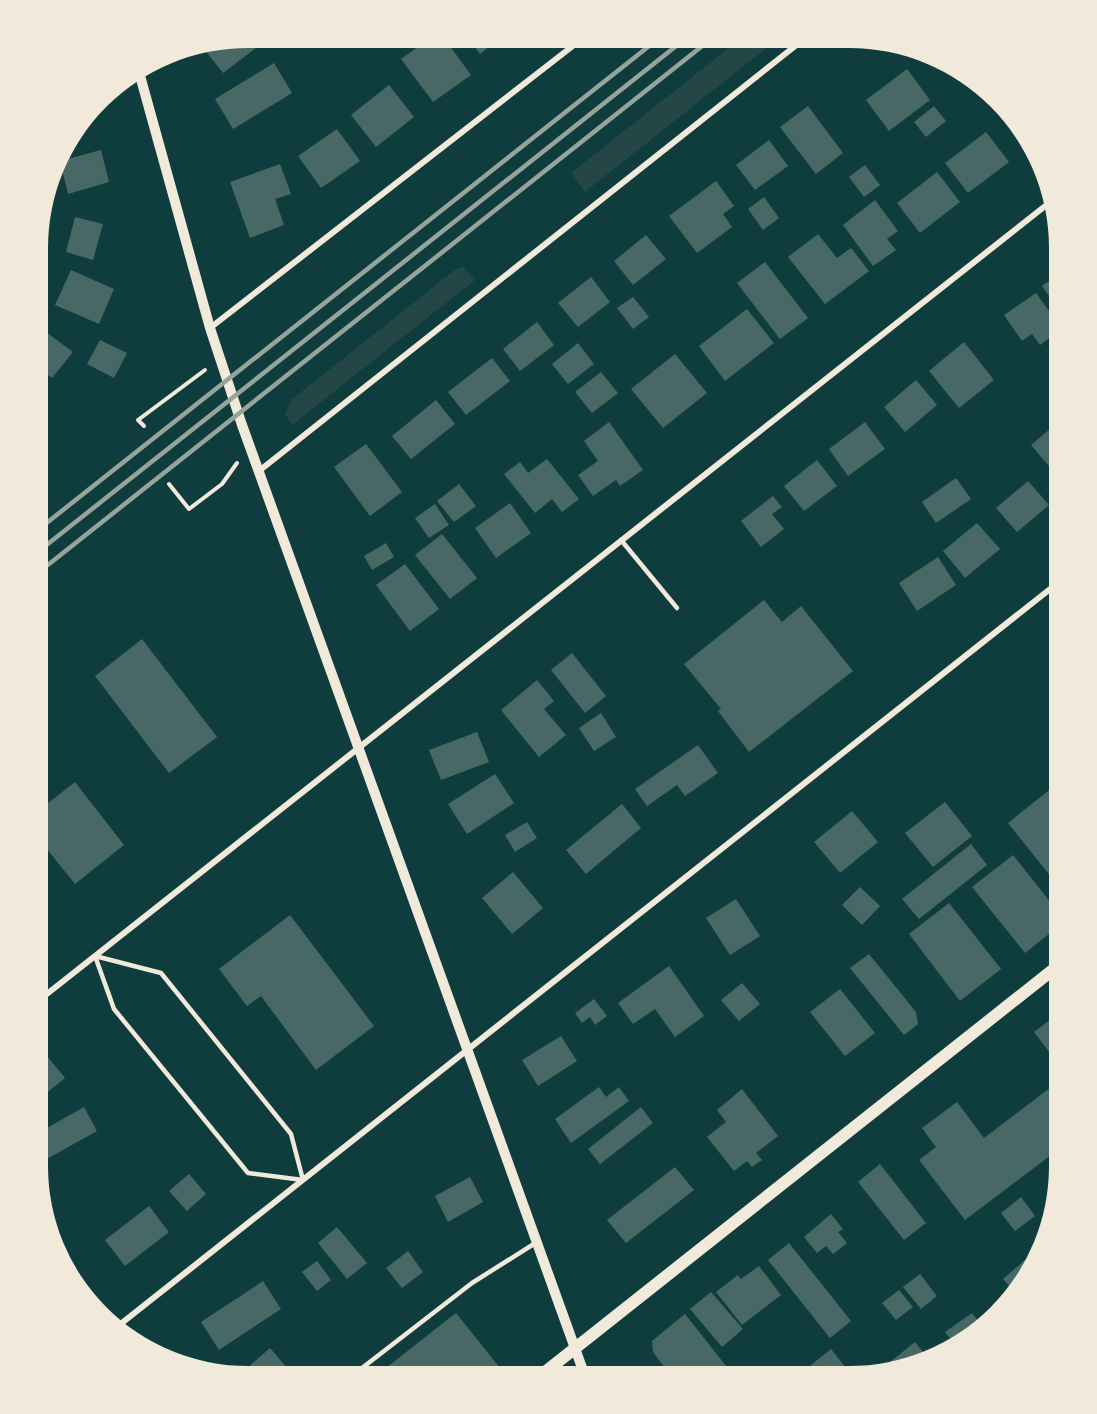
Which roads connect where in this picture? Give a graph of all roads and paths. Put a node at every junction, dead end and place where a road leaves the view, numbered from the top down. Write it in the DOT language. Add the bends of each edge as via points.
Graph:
graph roads {
  1 [pos="570,48"];
  2 [pos="793,48"];
  3 [pos="141,79"];
  4 [pos="1044,207"];
  5 [pos="210,328"];
  6 [pos="189,381"];
  7 [pos="144,426"];
  8 [pos="259,471"];
  9 [pos="222,483"];
  10 [pos="169,484"];
  11 [pos="621,540"];
  12 [pos="1049,590"];
  13 [pos="677,608"];
  14 [pos="359,747"];
  15 [pos="94,956"];
  16 [pos="1049,972"];
  17 [pos="48,993"];
  18 [pos="468,1049"];
  19 [pos="303,1180"];
  20 [pos="537,1242"];
  21 [pos="123,1322"];
  22 [pos="575,1348"];
  23 [pos="365,1366"];
  24 [pos="552,1366"];
  25 [pos="581,1366"];
  1 -- 5 [label="street"];
  2 -- 8 [label="street"];
  3 -- 5 [label="street"];
  4 -- 11 [label="street"];
  5 -- 8 [label="street"];
  6 -- 7 [label="path" via="138,420"];
  8 -- 14 [label="street"];
  9 -- 10 [label="path" via="189,509"];
  11 -- 13 [label="lane"];
  11 -- 14 [label="street"];
  12 -- 18 [label="street"];
  14 -- 15 [label="street"];
  14 -- 18 [label="street"];
  15 -- 17 [label="street"];
  15 -- 19 [label="lane" via="114,1009 248,1173"];
  15 -- 19 [label="lane" via="162,973 291,1134"];
  16 -- 22 [label="main road"];
  18 -- 19 [label="street"];
  18 -- 20 [label="street"];
  19 -- 21 [label="street"];
  20 -- 22 [label="street"];
  20 -- 23 [label="lane" via="472,1283"];
  22 -- 24 [label="main road"];
  22 -- 25 [label="street"];
}
